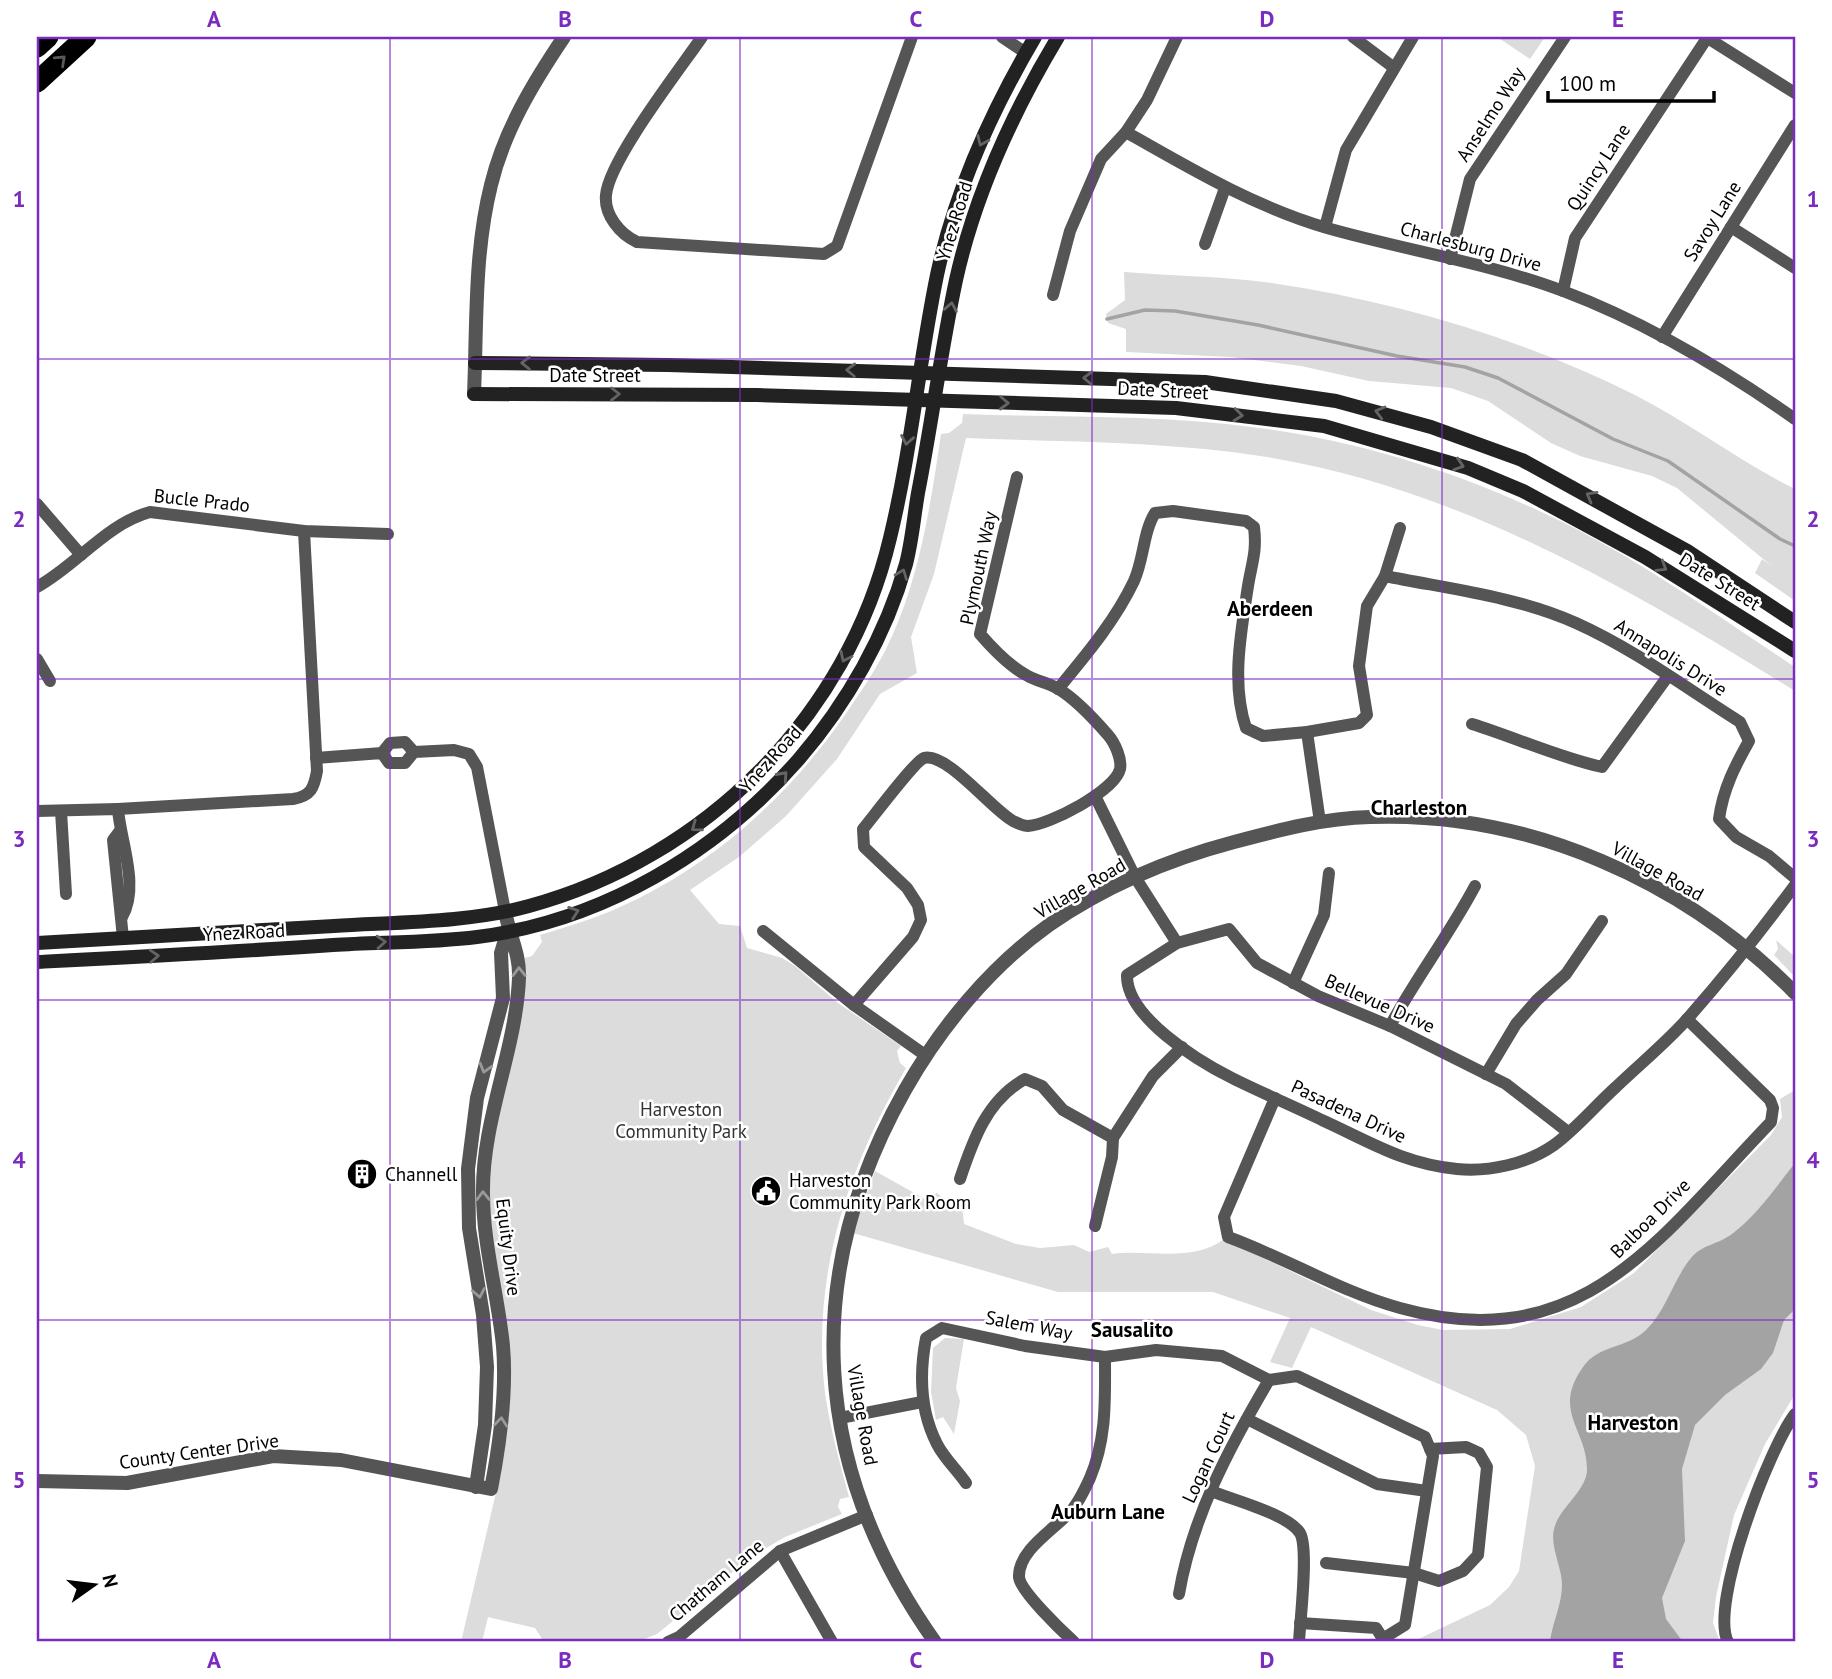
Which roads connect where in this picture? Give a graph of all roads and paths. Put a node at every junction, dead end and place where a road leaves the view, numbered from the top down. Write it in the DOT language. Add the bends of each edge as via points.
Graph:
graph roads {
  1 [pos="48,37"];
  2 [pos="86,37"];
  3 [pos="564,37"];
  4 [pos="702,37"];
  5 [pos="912,37"];
  6 [pos="1002,37"];
  7 [pos="1058,37"];
  8 [pos="1177,37"];
  9 [pos="1353,37"];
  10 [pos="1413,37"];
  11 [pos="1565,37"];
  12 [pos="1706,37"];
  13 [pos="1029,42"];
  14 [pos="37,47"];
  15 [pos="1394,67"];
  16 [pos="37,82"];
  17 [pos="1795,93"];
  18 [pos="1795,125"];
  19 [pos="1126,132"];
  20 [pos="1003,142"];
  21 [pos="1225,188"];
  22 [pos="1731,227"];
  23 [pos="1325,228"];
  24 [pos="1205,244"];
  25 [pos="1450,259"];
  26 [pos="1795,268"];
  27 [pos="1563,291"];
  28 [pos="1054,295"];
  29 [pos="1662,337"];
  30 [pos="475,363"];
  31 [pos="919,373"];
  32 [pos="940,374"];
  33 [pos="474,394"];
  34 [pos="915,400"];
  35 [pos="936,401"];
  36 [pos="1795,419"];
  37 [pos="1017,477"];
  38 [pos="37,504"];
  39 [pos="1400,528"];
  40 [pos="304,531"];
  41 [pos="388,534"];
  42 [pos="82,555"];
  43 [pos="1385,576"];
  44 [pos="37,587"];
  45 [pos="1795,622"];
  46 [pos="1795,651"];
  47 [pos="37,659"];
  48 [pos="1668,676"];
  49 [pos="50,681"];
  50 [pos="1058,689"];
  51 [pos="1472,724"];
  52 [pos="1307,732"];
  53 [pos="414,752"];
  54 [pos="382,753"];
  55 [pos="316,758"];
  56 [pos="1095,796"];
  57 [pos="118,808"];
  58 [pos="37,811"];
  59 [pos="61,811"];
  60 [pos="1320,822"];
  61 [pos="1329,873"];
  62 [pos="1135,877"];
  63 [pos="1795,878"];
  64 [pos="1795,886"];
  65 [pos="1475,887"];
  66 [pos="66,894"];
  67 [pos="505,911"];
  68 [pos="1602,921"];
  69 [pos="508,930"];
  70 [pos="763,932"];
  71 [pos="123,938"];
  72 [pos="37,943"];
  73 [pos="1177,943"];
  74 [pos="1748,949"];
  75 [pos="61,961"];
  76 [pos="37,962"];
  77 [pos="1293,983"];
  78 [pos="1795,993"];
  79 [pos="854,1005"];
  80 [pos="1687,1019"];
  81 [pos="1390,1026"];
  82 [pos="1182,1047"];
  83 [pos="925,1055"];
  84 [pos="1486,1074"];
  85 [pos="1275,1098"];
  86 [pos="1568,1132"];
  87 [pos="1112,1138"];
  88 [pos="960,1179"];
  89 [pos="1095,1226"];
  90 [pos="1105,1357"];
  91 [pos="1269,1380"];
  92 [pos="922,1402"];
  93 [pos="1795,1414"];
  94 [pos="840,1418"];
  95 [pos="1247,1419"];
  96 [pos="1430,1449"];
  97 [pos="37,1481"];
  98 [pos="967,1483"];
  99 [pos="476,1486"];
  100 [pos="491,1489"];
  101 [pos="1211,1491"];
  102 [pos="1427,1491"];
  103 [pos="867,1515"];
  104 [pos="780,1551"];
  105 [pos="1326,1563"];
  106 [pos="1414,1573"];
  107 [pos="1179,1594"];
  108 [pos="1300,1623"];
  109 [pos="676,1640"];
  110 [pos="1385,1640"];
  111 [pos="832,1642"];
  112 [pos="935,1642"];
  113 [pos="1073,1642"];
  114 [pos="1299,1642"];
  115 [pos="1728,1642"];
  1 -- 14 [label="highway"];
  16 -- 2 [label="highway, one-way"];
  3 -- 30 [label="street" via="517,113 491,185 478,257"];
  4 -- 5 [label="street" via="631,139 606,193 611,218 637,242 824,254 837,246"];
  6 -- 13 [label="street"];
  7 -- 20 [label="main road, Ynez Road"];
  8 -- 19 [label="street"];
  9 -- 15 [label="street"];
  10 -- 15 [label="street"];
  11 -- 25 [label="street, Anselmo Way" via="1471,179"];
  12 -- 17 [label="street"];
  12 -- 27 [label="street, Quincy Lane" via="1575,238"];
  13 -- 20 [label="main road" via="1035,60 1002,123"];
  13 -- 31 [label="main road, Ynez Road, one-way" via="964,183 938,271"];
  15 -- 23 [label="street" via="1346,150"];
  18 -- 22 [label="street, Savoy Lane"];
  19 -- 21 [label="street, Charlesburg Drive"];
  19 -- 28 [label="street" via="1101,159 1070,231"];
  32 -- 20 [label="main road, Ynez Road, one-way" via="964,250"];
  21 -- 23 [label="street, Charlesburg Drive"];
  21 -- 24 [label="street"];
  22 -- 26 [label="street"];
  22 -- 29 [label="street, Savoy Lane"];
  23 -- 25 [label="street, Charlesburg Drive"];
  25 -- 27 [label="street, Charlesburg Drive"];
  27 -- 29 [label="street, Charlesburg Drive"];
  29 -- 36 [label="street, Charlesburg Drive"];
  31 -- 30 [label="main road, Date Street, one-way"];
  30 -- 33 [label="street"];
  31 -- 32 [label="main road, Date Street"];
  31 -- 34 [label="main road, Ynez Road"];
  32 -- 35 [label="main road, Ynez Road"];
  45 -- 32 [label="main road, Date Street, one-way" via="1689,552 1563,481 1511,456 1380,411 1294,393 1205,382"];
  33 -- 34 [label="main road, Date Street, one-way"];
  34 -- 35 [label="main road, Date Street"];
  34 -- 67 [label="main road, Ynez Road, one-way" via="890,538 870,605 842,665 799,726 754,780 696,828 632,867 584,888"];
  35 -- 46 [label="main road, Date Street, one-way" via="1176,408 1324,426 1417,451 1468,467 1575,516"];
  69 -- 35 [label="main road, Ynez Road, one-way" via="631,891 671,867 740,819 814,741 868,659 906,564"];
  37 -- 50 [label="street, Plymouth Way" via="980,634 1025,675"];
  38 -- 42 [label="street"];
  39 -- 43 [label="street"];
  40 -- 41 [label="street, Bucle Prado"];
  40 -- 42 [label="street, Bucle Prado" via="150,512 129,517"];
  40 -- 55 [label="street"];
  42 -- 44 [label="street, Bucle Prado"];
  43 -- 48 [label="street, Annapolis Drive" via="1469,590 1563,618"];
  43 -- 52 [label="street" via="1367,606 1359,666 1367,715 1359,723"];
  47 -- 49 [label="street"];
  48 -- 51 [label="street" via="1602,767"];
  48 -- 63 [label="street, Annapolis Drive" via="1746,730 1749,741 1730,776 1719,819 1736,838 1769,856"];
  50 -- 52 [label="street" via="1118,610 1135,579 1155,513 1173,511 1246,521 1254,527 1257,552 1242,627 1239,708 1246,728 1263,736"];
  50 -- 56 [label="street, Plymouth Way" via="1109,736 1119,755 1120,770"];
  52 -- 60 [label="street"];
  53 -- 54 [label="street" via="405,742 390,743"];
  53 -- 54 [label="street" via="405,762 389,763"];
  53 -- 67 [label="street" via="469,754 477,768"];
  54 -- 55 [label="street"];
  55 -- 57 [label="street" via="313,789 304,797"];
  56 -- 62 [label="street"];
  56 -- 79 [label="street" via="1026,826 1011,820 942,761 926,757 913,764 903,783 863,829 864,847 907,888 921,920 913,937"];
  57 -- 59 [label="street"];
  57 -- 71 [label="street" via="120,832 113,840 120,852 118,909"];
  58 -- 59 [label="street"];
  59 -- 66 [label="street"];
  60 -- 62 [label="street, Village Road" via="1209,848"];
  60 -- 74 [label="street, Village Road" via="1414,817 1503,830 1559,845 1612,864 1674,897"];
  61 -- 77 [label="street" via="1324,915"];
  62 -- 73 [label="street"];
  62 -- 83 [label="street, Village Road" via="1049,925 956,1015"];
  64 -- 74 [label="street, Pasadena Drive"];
  65 -- 81 [label="street"];
  67 -- 69 [label="street, Equity Drive"];
  67 -- 71 [label="main road, Ynez Road" via="434,920"];
  68 -- 84 [label="street" via="1566,974 1516,1024"];
  75 -- 69 [label="main road, Ynez Road, one-way" via="477,937"];
  69 -- 99 [label="street, Equity Drive, one-way" via="501,953 503,998 477,1098 468,1169 469,1228 487,1367"];
  100 -- 69 [label="street, Equity Drive, one-way" via="504,1389 503,1348 483,1194 490,1115 517,1002 518,949"];
  70 -- 79 [label="street"];
  71 -- 72 [label="main road, Ynez Road"];
  71 -- 75 [label="main road" via="117,949 71,953"];
  73 -- 77 [label="street, Bellevue Drive" via="1229,929 1257,963"];
  73 -- 82 [label="street, Pasadena Drive" via="1127,975 1127,988 1134,1004"];
  74 -- 78 [label="street, Village Road"];
  74 -- 80 [label="street, Pasadena Drive"];
  75 -- 76 [label="main road, Ynez Road"];
  77 -- 81 [label="street, Bellevue Drive"];
  79 -- 83 [label="street"];
  80 -- 85 [label="street, Balboa Drive" via="1770,1100 1771,1122 1624,1272 1578,1299 1522,1318 1459,1321 1397,1308 1228,1237 1224,1217"];
  80 -- 86 [label="street, Pasadena Drive"];
  81 -- 84 [label="street, Bellevue Drive"];
  82 -- 85 [label="street, Pasadena Drive" via="1220,1072"];
  82 -- 87 [label="street" via="1153,1076"];
  83 -- 94 [label="street, Village Road" via="873,1152 844,1237 832,1344"];
  84 -- 86 [label="street, Bellevue Drive" via="1537,1105"];
  85 -- 86 [label="street, Pasadena Drive" via="1377,1149 1418,1163 1460,1170 1515,1163 1554,1145"];
  87 -- 88 [label="street" via="1063,1110 1042,1086 1025,1079 1006,1089 986,1115"];
  87 -- 89 [label="street" via="1112,1157"];
  90 -- 91 [label="street, Salem Way" via="1156,1350 1222,1356"];
  90 -- 92 [label="street, Salem Way" via="942,1328 926,1338"];
  90 -- 113 [label="street" via="1105,1421 1089,1480 1072,1510 1021,1564 1019,1578 1024,1590"];
  91 -- 95 [label="street, Logan Court"];
  91 -- 96 [label="street" via="1297,1376 1309,1381 1425,1437"];
  92 -- 94 [label="street"];
  92 -- 98 [label="street" via="937,1445"];
  93 -- 115 [label="street" via="1783,1430 1749,1507 1728,1594"];
  94 -- 103 [label="street, Village Road"];
  95 -- 101 [label="street, Logan Court"];
  95 -- 102 [label="street" via="1377,1484"];
  96 -- 102 [label="street"];
  96 -- 106 [label="street" via="1465,1447 1479,1452 1487,1467 1486,1494 1478,1555 1463,1571 1440,1581"];
  97 -- 99 [label="street, County Center Drive" via="127,1483 273,1456 341,1460"];
  99 -- 100 [label="street, County Center Drive"];
  101 -- 107 [label="street, Logan Court" via="1185,1560"];
  101 -- 108 [label="street" via="1282,1519 1299,1531 1305,1547"];
  102 -- 106 [label="street"];
  103 -- 104 [label="street, Chatham Lane"];
  103 -- 112 [label="street, Village Road" via="900,1585"];
  104 -- 109 [label="street, Chatham Lane"];
  104 -- 111 [label="street"];
  105 -- 106 [label="street"];
  106 -- 110 [label="street" via="1405,1625"];
  108 -- 110 [label="street" via="1376,1628"];
  108 -- 114 [label="street"];
}
